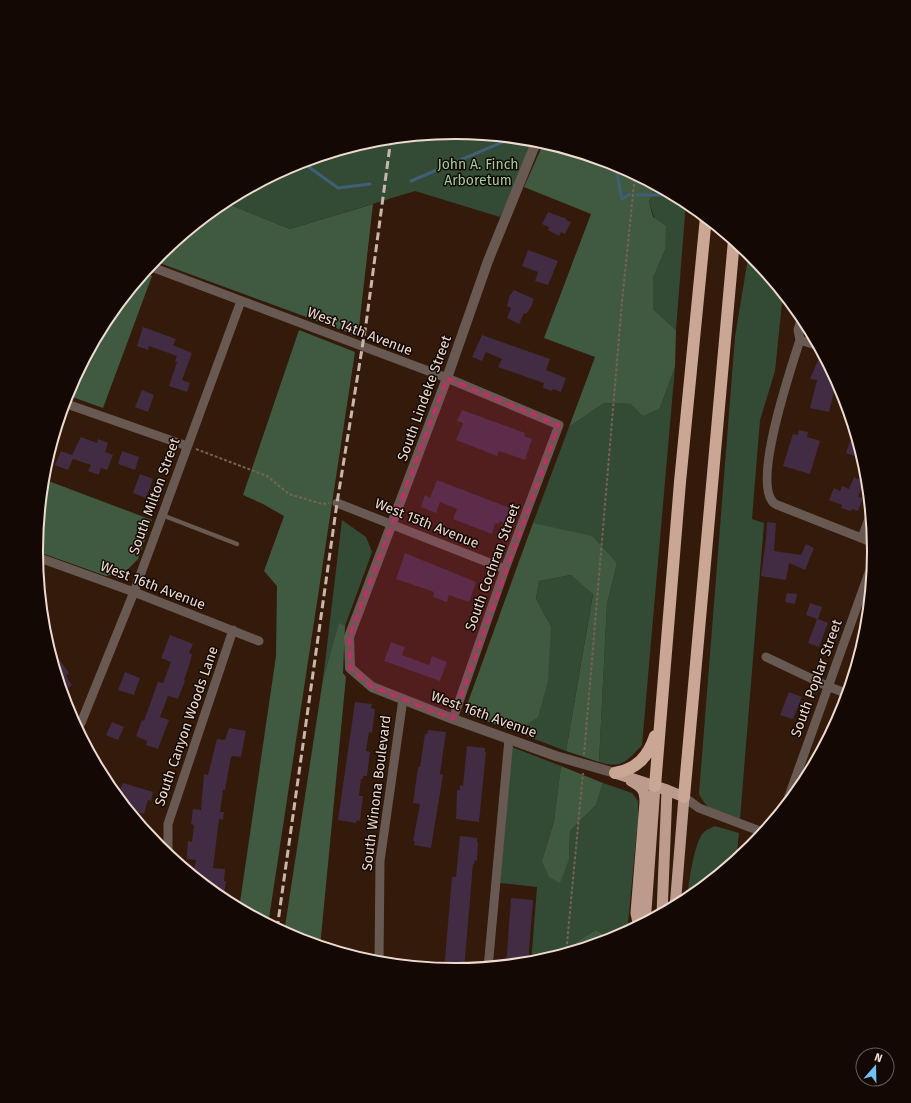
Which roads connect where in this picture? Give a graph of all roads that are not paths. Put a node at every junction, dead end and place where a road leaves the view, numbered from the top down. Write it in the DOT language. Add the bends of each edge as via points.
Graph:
graph roads {
  1 [pos="534,147"];
  2 [pos="702,220"];
  3 [pos="705,223"];
  4 [pos="733,247"];
  5 [pos="700,268"];
  6 [pos="156,269"];
  7 [pos="241,301"];
  8 [pos="800,324"];
  9 [pos="800,340"];
  10 [pos="812,344"];
  11 [pos="447,378"];
  12 [pos="70,405"];
  13 [pos="559,425"];
  14 [pos="187,446"];
  15 [pos="338,502"];
  16 [pos="162,515"];
  17 [pos="391,524"];
  18 [pos="867,524"];
  19 [pos="862,538"];
  20 [pos="868,540"];
  21 [pos="237,544"];
  22 [pos="43,559"];
  23 [pos="505,569"];
  24 [pos="867,578"];
  25 [pos="134,592"];
  26 [pos="233,630"];
  27 [pos="259,640"];
  28 [pos="766,657"];
  29 [pos="350,668"];
  30 [pos="827,686"];
  31 [pos="843,692"];
  32 [pos="403,699"];
  33 [pos="453,719"];
  34 [pos="81,723"];
  35 [pos="660,723"];
  36 [pos="509,739"];
  37 [pos="615,773"];
  38 [pos="654,786"];
  39 [pos="667,790"];
  40 [pos="790,793"];
  41 [pos="684,797"];
  42 [pos="759,831"];
  43 [pos="168,847"];
  44 [pos="676,900"];
  45 [pos="662,909"];
  46 [pos="645,917"];
  47 [pos="638,921"];
  48 [pos="378,956"];
  49 [pos="489,962"];
  1 -- 11 [label="street, South Lindeke Street" via="488,261"];
  2 -- 5 [label="highway"];
  3 -- 5 [label="highway"];
  4 -- 41 [label="highway"];
  5 -- 35 [label="highway"];
  6 -- 7 [label="street, West 14th Avenue"];
  7 -- 11 [label="street, West 14th Avenue"];
  7 -- 14 [label="street, South Milton Street"];
  8 -- 9 [label="street"];
  9 -- 10 [label="street"];
  9 -- 19 [label="street" via="774,425 769,494 773,503"];
  11 -- 13 [label="street, West 14th Avenue"];
  11 -- 17 [label="street, South Lindeke Street"];
  12 -- 14 [label="street"];
  13 -- 23 [label="street, South Cochran Street"];
  14 -- 16 [label="street, South Milton Street"];
  15 -- 17 [label="street, West 15th Avenue"];
  16 -- 21 [label="lane"];
  16 -- 25 [label="street, South Milton Street"];
  17 -- 23 [label="street, West 15th Avenue"];
  17 -- 29 [label="street, South Lindeke Street" via="349,637"];
  18 -- 19 [label="street"];
  19 -- 20 [label="street"];
  22 -- 25 [label="street, West 16th Avenue"];
  23 -- 33 [label="street, South Cochran Street"];
  24 -- 30 [label="street, South Poplar Street"];
  25 -- 26 [label="street, West 16th Avenue"];
  25 -- 34 [label="street, South Milton Street"];
  26 -- 27 [label="street, West 16th Avenue"];
  26 -- 43 [label="street, South Canyon Woods Lane" via="168,824"];
  28 -- 30 [label="street"];
  29 -- 32 [label="street, West 16th Avenue" via="372,687"];
  30 -- 31 [label="street"];
  30 -- 40 [label="street, South Poplar Street"];
  32 -- 33 [label="street, West 16th Avenue"];
  32 -- 48 [label="street, South Winona Boulevard" via="380,861"];
  33 -- 36 [label="street, West 16th Avenue"];
  35 -- 37 [label="highway" via="647,755 636,767"];
  35 -- 38 [label="highway"];
  36 -- 37 [label="street, West 16th Avenue"];
  36 -- 49 [label="street"];
  37 -- 38 [label="highway"];
  37 -- 47 [label="highway" via="641,786 645,792 636,914"];
  38 -- 39 [label="highway"];
  38 -- 46 [label="highway"];
  39 -- 41 [label="highway"];
  39 -- 45 [label="highway"];
  41 -- 42 [label="street" via="699,808"];
  41 -- 44 [label="highway"];
}
